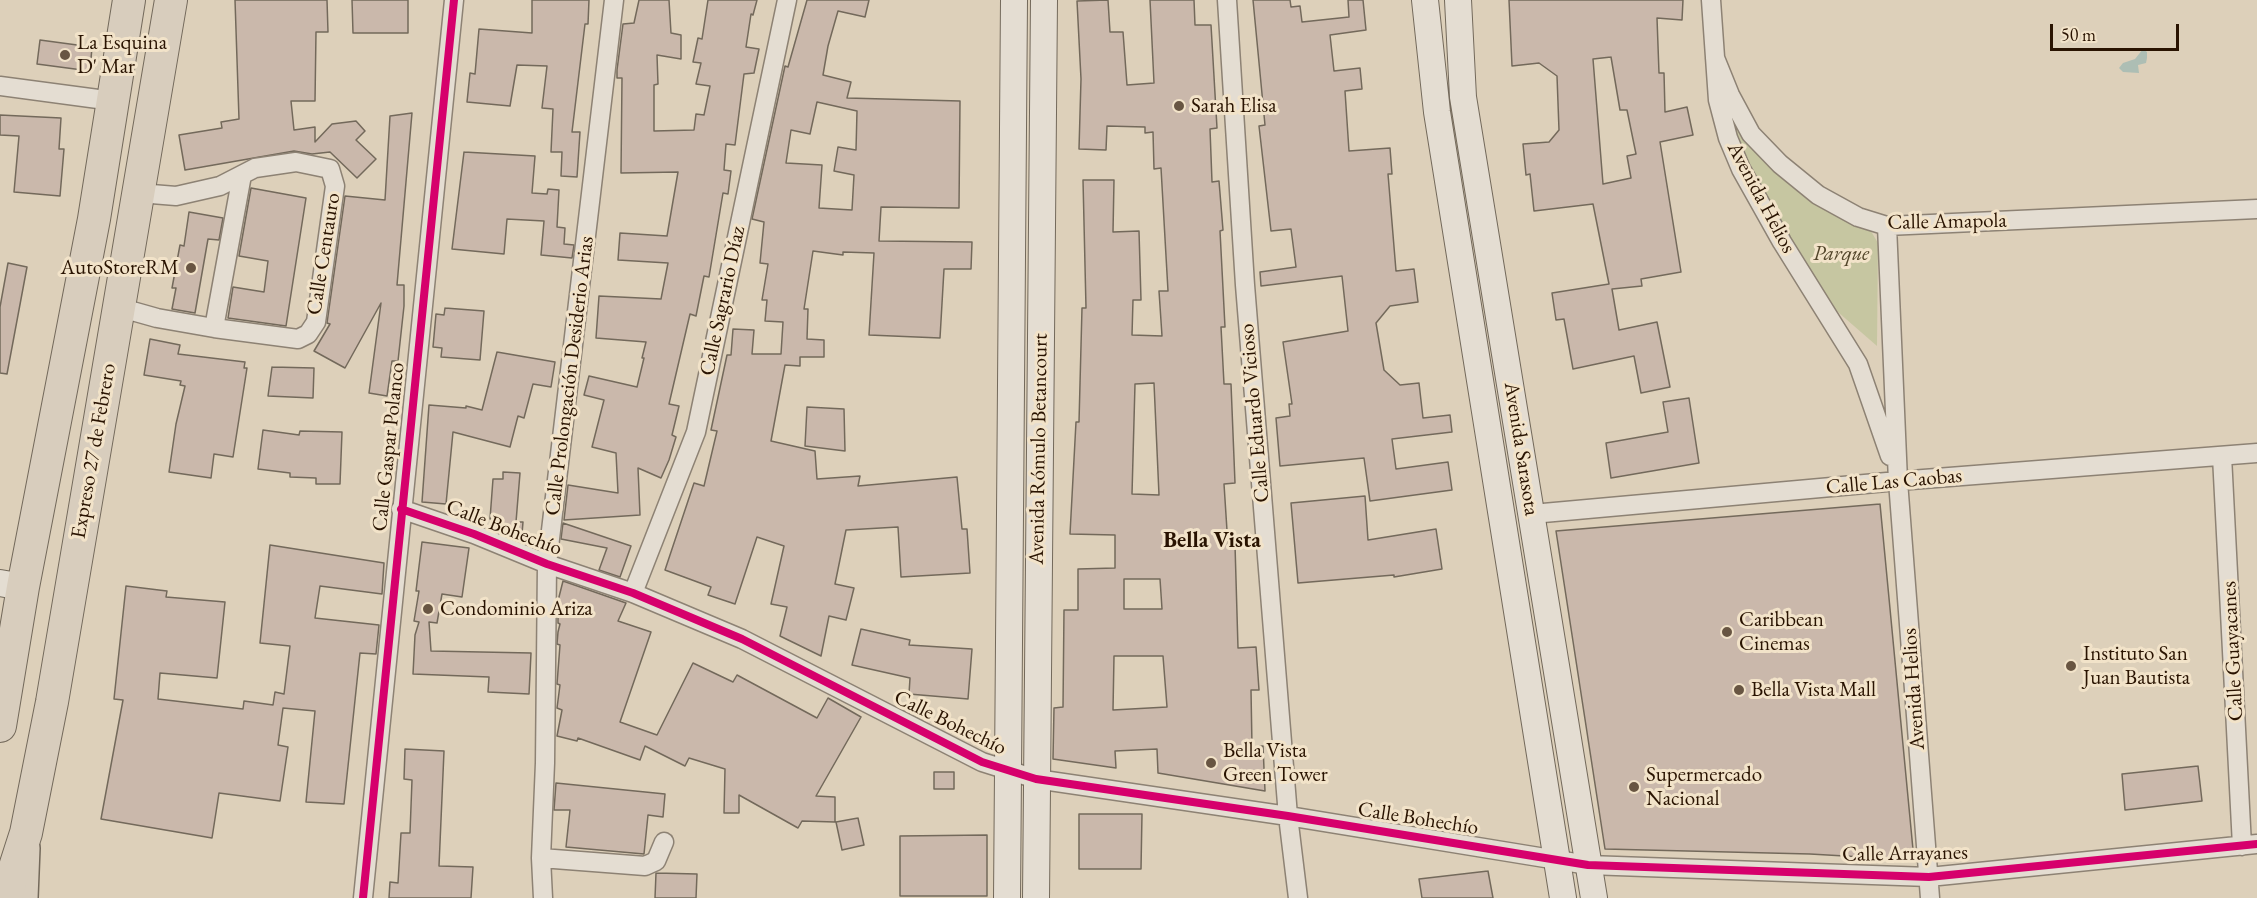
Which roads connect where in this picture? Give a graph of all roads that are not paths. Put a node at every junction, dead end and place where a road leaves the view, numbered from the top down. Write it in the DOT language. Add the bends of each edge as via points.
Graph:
graph roads {
  1 [pos="129,0"];
  2 [pos="171,0"];
  3 [pos="454,0"];
  4 [pos="614,0"];
  5 [pos="787,0"];
  6 [pos="1014,0"];
  7 [pos="1044,0"];
  8 [pos="1227,0"];
  9 [pos="1425,0"];
  10 [pos="1458,0"];
  11 [pos="1712,0"];
  12 [pos="1715,58"];
  13 [pos="0,86"];
  14 [pos="113,101"];
  15 [pos="242,175"];
  16 [pos="139,193"];
  17 [pos="2257,209"];
  18 [pos="1887,226"];
  19 [pos="118,307"];
  20 [pos="214,328"];
  21 [pos="2257,453"];
  22 [pos="2222,456"];
  23 [pos="1898,481"];
  24 [pos="401,509"];
  25 [pos="1532,514"];
  26 [pos="547,564"];
  27 [pos="12,585"];
  28 [pos="633,593"];
  29 [pos="0,726"];
  30 [pos="1007,771"];
  31 [pos="1036,778"];
  32 [pos="1288,816"];
  33 [pos="26,833"];
  34 [pos="664,842"];
  35 [pos="2250,845"];
  36 [pos="541,858"];
  37 [pos="1557,860"];
  38 [pos="1588,865"];
  39 [pos="1929,877"];
  40 [pos="5,898"];
  41 [pos="24,898"];
  42 [pos="363,898"];
  43 [pos="543,898"];
  44 [pos="1008,898"];
  45 [pos="1036,898"];
  46 [pos="1298,898"];
  47 [pos="1563,898"];
  48 [pos="1594,898"];
  49 [pos="1930,898"];
  1 -- 14 [label="highway, Expreso 27 de Febrero"];
  2 -- 16 [label="highway, Expreso 27 de Febrero"];
  3 -- 24 [label="street, Calle Gaspar Polanco"];
  4 -- 26 [label="street, Calle Prolongación Desiderio Arias"];
  5 -- 28 [label="street, Calle Sagrario Díaz" via="696,432"];
  6 -- 30 [label="main road, Avenida Rómulo Betancourt"];
  7 -- 31 [label="main road, Avenida Rómulo Betancourt"];
  8 -- 32 [label="street, Calle Eduardo Vicioso" via="1245,285"];
  9 -- 37 [label="main road, Avenida Sarasota" via="1436,104"];
  10 -- 25 [label="main road, Avenida Sarasota" via="1463,97"];
  11 -- 12 [label="street, Avenida Helios"];
  12 -- 18 [label="street, Calle Amapola" via="1751,134 1780,164 1818,195 1858,217"];
  12 -- 23 [label="street, Avenida Helios" via="1718,100 1741,169 1858,364"];
  13 -- 14 [label="street"];
  14 -- 27 [label="highway, Expreso 27 de Febrero" via="94,219"];
  15 -- 16 [label="street, Calle Centauro" via="220,186 176,196"];
  15 -- 20 [label="street"];
  15 -- 20 [label="street, Calle Centauro" via="255,168 296,162 330,169 336,186 316,322 298,339"];
  16 -- 19 [label="highway, Expreso 27 de Febrero"];
  17 -- 18 [label="street, Calle Amapola"];
  18 -- 23 [label="street, Avenida Helios"];
  19 -- 20 [label="street, Calle Centauro"];
  19 -- 33 [label="highway, Expreso 27 de Febrero"];
  21 -- 22 [label="street, Calle Las Caobas"];
  22 -- 23 [label="street, Calle Las Caobas"];
  22 -- 35 [label="street, Calle Guayacanes"];
  23 -- 25 [label="street, Calle Las Caobas"];
  23 -- 39 [label="street, Avenida Helios"];
  24 -- 26 [label="street, Calle Bohechío"];
  24 -- 42 [label="street, Calle Gaspar Polanco"];
  25 -- 38 [label="main road, Avenida Sarasota"];
  26 -- 28 [label="street, Calle Bohechío"];
  26 -- 36 [label="street, Calle Prolongación Desiderio Arias"];
  27 -- 29 [label="highway, Expreso 27 de Febrero"];
  28 -- 30 [label="street, Calle Bohechío" via="742,639 982,762"];
  30 -- 31 [label="street, Calle Bohechío"];
  30 -- 44 [label="main road, Avenida Rómulo Betancourt"];
  31 -- 32 [label="street, Calle Bohechío"];
  31 -- 45 [label="main road, Avenida Rómulo Betancourt"];
  32 -- 37 [label="street, Calle Bohechío"];
  32 -- 46 [label="street, Calle Eduardo Vicioso"];
  33 -- 40 [label="highway, Expreso 27 de Febrero"];
  33 -- 41 [label="main road"];
  34 -- 36 [label="street" via="656,861 645,866"];
  35 -- 39 [label="street, Calle Arrayanes"];
  36 -- 43 [label="street, Calle Prolongación Desiderio Arias"];
  37 -- 38 [label="street, Calle Bohechío"];
  37 -- 47 [label="main road, Avenida Sarasota"];
  38 -- 39 [label="street, Calle Arrayanes"];
  38 -- 48 [label="main road, Avenida Sarasota"];
  39 -- 49 [label="street, Avenida Helios"];
}
